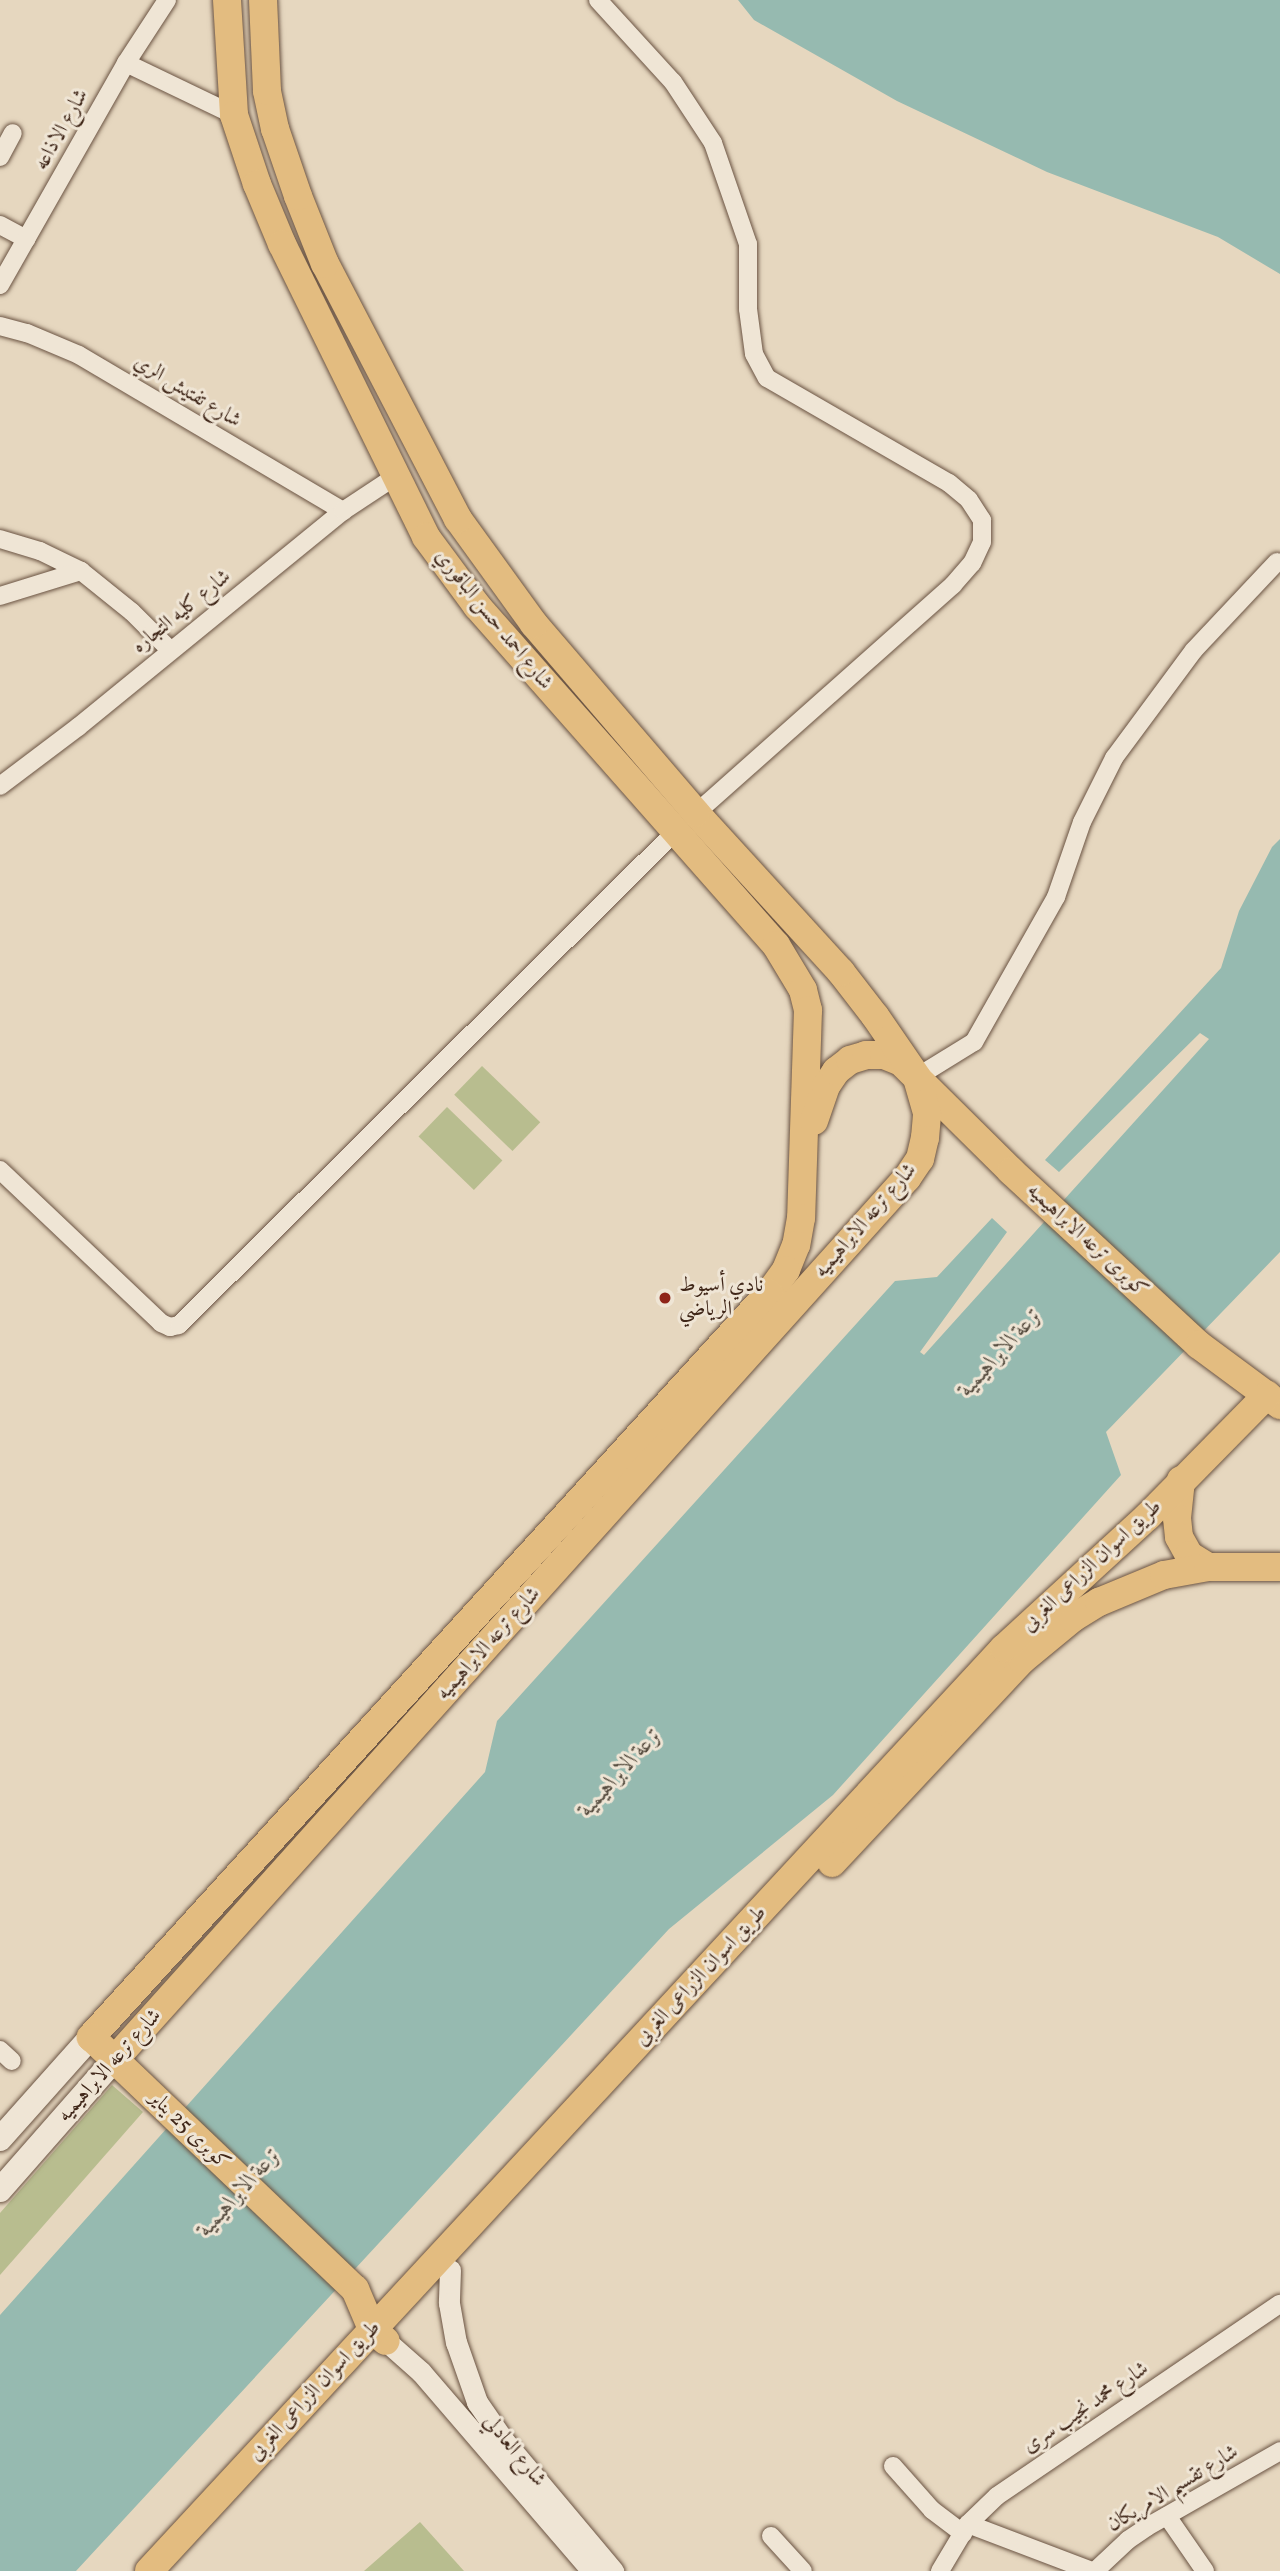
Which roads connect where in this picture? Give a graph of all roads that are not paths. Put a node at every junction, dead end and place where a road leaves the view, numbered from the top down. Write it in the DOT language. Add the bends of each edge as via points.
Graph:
graph roads {
  1 [pos="167,0"];
  2 [pos="227,0"];
  3 [pos="263,0"];
  4 [pos="598,0"];
  5 [pos="126,63"];
  6 [pos="234,115"];
  7 [pos="13,133"];
  8 [pos="0,157"];
  9 [pos="0,225"];
  10 [pos="26,239"];
  11 [pos="0,285"];
  12 [pos="0,326"];
  13 [pos="396,476"];
  14 [pos="344,511"];
  15 [pos="458,519"];
  16 [pos="426,537"];
  17 [pos="0,539"];
  18 [pos="1277,562"];
  19 [pos="81,571"];
  20 [pos="0,596"];
  21 [pos="170,650"];
  22 [pos="0,786"];
  23 [pos="696,813"];
  24 [pos="674,833"];
  25 [pos="917,1077"];
  26 [pos="804,1149"];
  27 [pos="0,1170"];
  28 [pos="1276,1394"];
  29 [pos="1181,1480"];
  30 [pos="558,1526"];
  31 [pos="579,1544"];
  32 [pos="1208,1567"];
  33 [pos="1280,1567"];
  34 [pos="91,2037"];
  35 [pos="115,2059"];
  36 [pos="1,2135"];
  37 [pos="0,2190"];
  38 [pos="450,2270"];
  39 [pos="355,2289"];
  40 [pos="401,2299"];
  41 [pos="1280,2304"];
  42 [pos="379,2335"];
  43 [pos="1280,2451"];
  44 [pos="893,2466"];
  45 [pos="254,2468"];
  46 [pos="1167,2516"];
  47 [pos="966,2528"];
  48 [pos="771,2536"];
  49 [pos="149,2571"];
  50 [pos="166,2571"];
  51 [pos="592,2571"];
  52 [pos="613,2571"];
  53 [pos="803,2571"];
  54 [pos="940,2571"];
  55 [pos="1094,2571"];
  56 [pos="1205,2571"];
  1 -- 5 [label="street, شارع الاذاعه"];
  2 -- 6 [label="main road, شارع احمد حسن الباقوري"];
  3 -- 15 [label="main road, شارع احمد حسن الباقوري" via="267,91 298,196 326,264"];
  4 -- 23 [label="street" via="673,82 713,143 748,244 754,354 768,378 949,483 969,500 982,520 982,542 953,585"];
  5 -- 6 [label="street"];
  5 -- 10 [label="street, شارع الاذاعه"];
  6 -- 13 [label="main road, شارع احمد حسن الباقوري" via="282,244"];
  7 -- 8 [label="street"];
  9 -- 10 [label="street"];
  10 -- 11 [label="street, شارع الاذاعه"];
  12 -- 14 [label="street, شارع تفتيش الري" via="79,355"];
  13 -- 14 [label="street, شارع كليه التجاره"];
  13 -- 16 [label="main road, شارع احمد حسن الباقوري"];
  14 -- 21 [label="street, شارع كليه التجاره"];
  15 -- 16 [label="main road"];
  15 -- 23 [label="main road, شارع احمد حسن الباقوري" via="526,613"];
  16 -- 24 [label="main road, شارع احمد حسن الباقوري" via="477,606"];
  17 -- 19 [label="street" via="40,551"];
  18 -- 25 [label="street" via="1194,650 1114,758 1082,822 1056,897 974,1042"];
  19 -- 20 [label="street"];
  19 -- 21 [label="street" via="132,611"];
  21 -- 22 [label="street, شارع كليه التجاره"];
  23 -- 25 [label="main road, شارع احمد حسن الباقوري" via="841,972"];
  24 -- 26 [label="main road, شارع احمد حسن الباقوري" via="776,945 803,990 809,1031"];
  24 -- 27 [label="street" via="179,1325 161,1323"];
  25 -- 26 [label="main road" via="901,1062 884,1055 850,1060 826,1086"];
  25 -- 28 [label="main road, كوبرى ترعه الابراهيميه" via="1199,1345"];
  25 -- 31 [label="main road, شارع ترعه الابراهيميه" via="927,1113 925,1138 920,1159 908,1178"];
  26 -- 30 [label="main road, شارع ترعه الابراهيميه" via="801,1218 786,1269"];
  28 -- 29 [label="main road, طريق اسوان الزراعى الغربى"];
  29 -- 32 [label="main road" via="1179,1537 1189,1555"];
  29 -- 40 [label="main road, طريق اسوان الزراعى الغربى" via="1004,1648"];
  30 -- 31 [label="main road"];
  30 -- 34 [label="main road, شارع ترعه الابراهيميه"];
  31 -- 35 [label="main road, شارع ترعه الابراهيميه"];
  32 -- 33 [label="main road, طريق اسوان الزراعى الغربى"];
  32 -- 38 [label="main road, طريق اسوان الزراعى الغربى" via="1164,1575 1099,1602 1022,1660"];
  34 -- 35 [label="main road, كوبرى 25 يناير"];
  34 -- 36 [label="main road, شارع ترعه الابراهيميه"];
  35 -- 37 [label="main road, شارع ترعه الابراهيميه"];
  35 -- 39 [label="main road, كوبرى 25 يناير"];
  38 -- 42 [label="main road, طريق اسوان الزراعى الغربى"];
  38 -- 52 [label="street, شارع العادلي" via="449,2303 456,2342 477,2402"];
  39 -- 40 [label="main road"];
  39 -- 42 [label="main road, كوبرى 25 يناير"];
  40 -- 42 [label="main road, طريق اسوان الزراعى الغربى"];
  41 -- 47 [label="street, شارع محمد نجيب سرى" via="997,2496"];
  42 -- 45 [label="main road, طريق اسوان الزراعى الغربى"];
  42 -- 51 [label="street, شارع العادلي" via="421,2372"];
  43 -- 46 [label="street, شارع تقسيم الامريكان"];
  44 -- 47 [label="street" via="932,2510"];
  45 -- 49 [label="main road, طريق اسوان الزراعى الغربى"];
  45 -- 50 [label="main road, طريق اسوان الزراعى الغربى"];
  46 -- 55 [label="street, شارع تقسيم الامريكان" via="1128,2540"];
  46 -- 56 [label="street"];
  47 -- 54 [label="street, شارع محمد نجيب سرى"];
  47 -- 55 [label="street"];
  48 -- 53 [label="street"];
}
